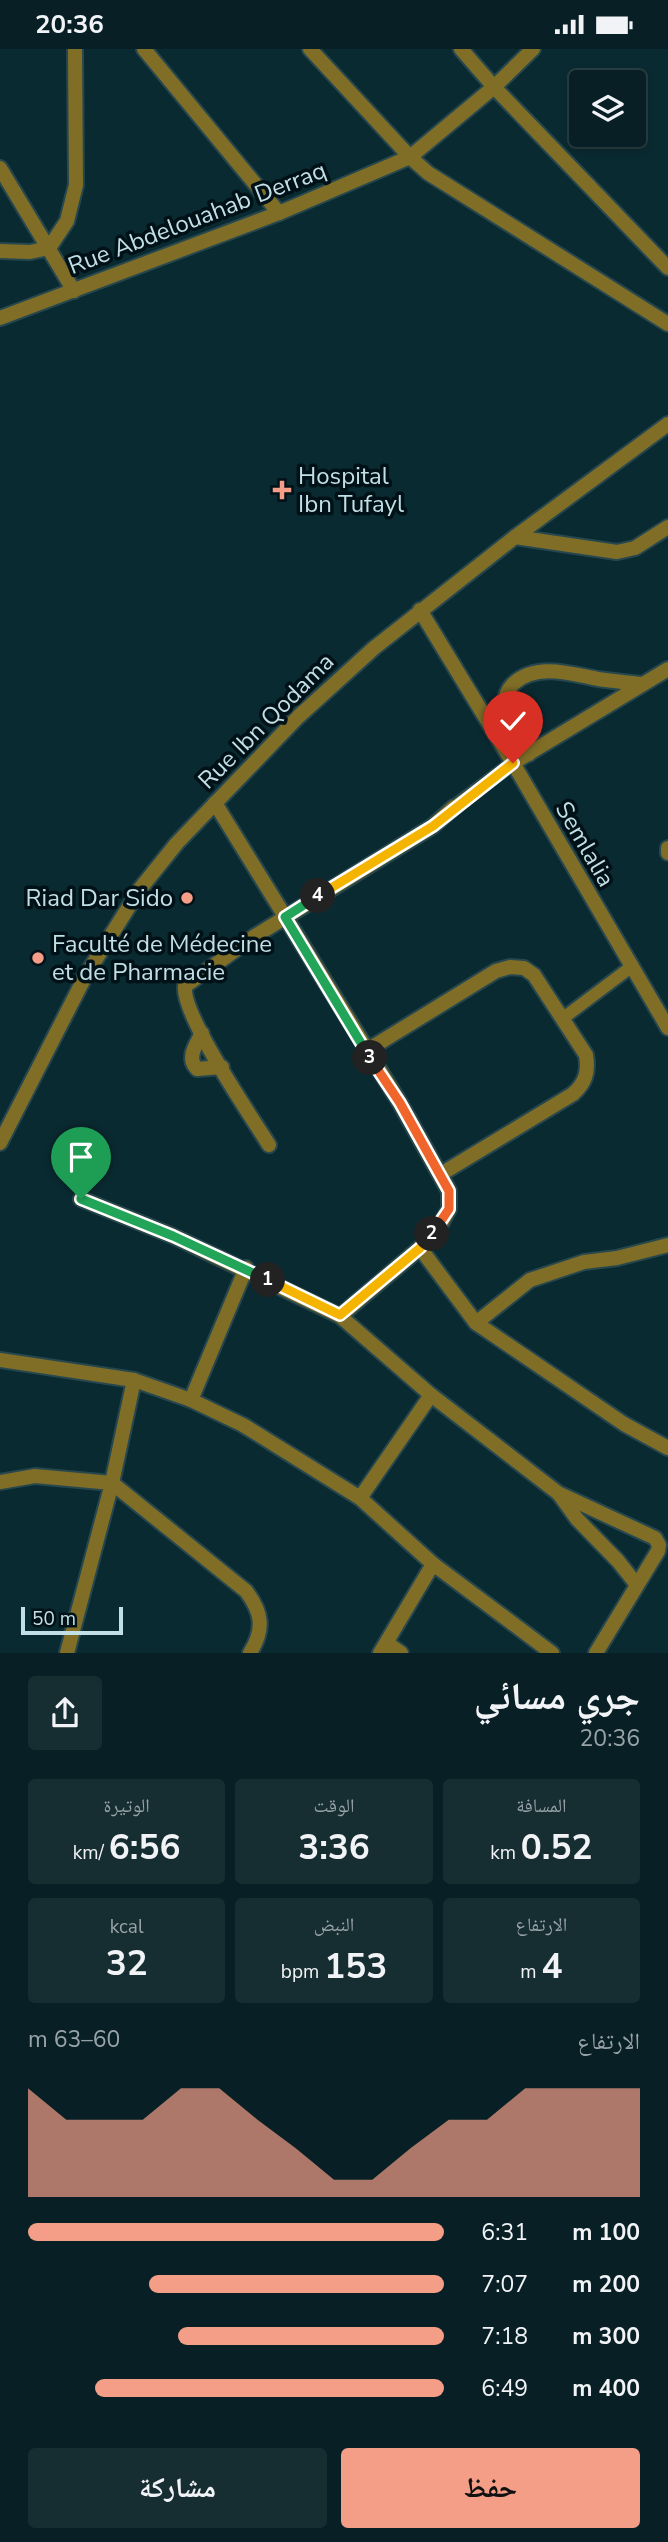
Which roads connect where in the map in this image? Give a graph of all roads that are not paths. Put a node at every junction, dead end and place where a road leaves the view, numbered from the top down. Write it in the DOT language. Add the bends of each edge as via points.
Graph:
graph roads {
  1 [pos="75,49"];
  2 [pos="144,49"];
  3 [pos="310,49"];
  4 [pos="461,49"];
  5 [pos="533,49"];
  6 [pos="494,87"];
  7 [pos="410,157"];
  8 [pos="0,168"];
  9 [pos="279,213"];
  10 [pos="49,248"];
  11 [pos="0,251"];
  12 [pos="668,268"];
  13 [pos="74,291"];
  14 [pos="0,318"];
  15 [pos="668,324"];
  16 [pos="668,424"];
  17 [pos="668,527"];
  18 [pos="516,537"];
  19 [pos="420,610"];
  20 [pos="668,669"];
  21 [pos="643,684"];
  22 [pos="503,712"];
  23 [pos="490,725"];
  24 [pos="529,754"];
  25 [pos="513,763"];
  26 [pos="215,803"];
  27 [pos="454,807"];
  28 [pos="285,917"];
  29 [pos="631,967"];
  30 [pos="562,1019"];
  31 [pos="668,1028"];
  32 [pos="202,1033"];
  33 [pos="366,1051"];
  34 [pos="222,1067"];
  35 [pos="0,1143"];
  36 [pos="269,1145"];
  37 [pos="441,1174"];
  38 [pos="81,1199"];
  39 [pos="668,1245"];
  40 [pos="420,1248"];
  41 [pos="246,1268"];
  42 [pos="340,1315"];
  43 [pos="476,1323"];
  44 [pos="0,1360"];
  45 [pos="134,1380"];
  46 [pos="431,1395"];
  47 [pos="191,1400"];
  48 [pos="668,1448"];
  49 [pos="0,1482"];
  50 [pos="112,1483"];
  51 [pos="558,1493"];
  52 [pos="360,1498"];
  53 [pos="433,1564"];
  54 [pos="637,1585"];
  55 [pos="384,1648"];
  56 [pos="66,1653"];
  57 [pos="250,1653"];
  58 [pos="401,1653"];
  59 [pos="551,1653"];
  60 [pos="596,1653"];
  1 -- 10 [label="street" via="76,185 67,221"];
  2 -- 9 [label="street"];
  3 -- 7 [label="street"];
  4 -- 6 [label="street"];
  5 -- 6 [label="street, Rue Abdelouahab Derraq"];
  6 -- 7 [label="street, Rue Abdelouahab Derraq"];
  6 -- 12 [label="street"];
  7 -- 9 [label="street, Rue Abdelouahab Derraq"];
  7 -- 15 [label="street" via="428,173"];
  8 -- 10 [label="street"];
  9 -- 13 [label="street, Rue Abdelouahab Derraq"];
  10 -- 11 [label="street"];
  10 -- 13 [label="street"];
  13 -- 14 [label="street, Rue Abdelouahab Derraq"];
  16 -- 18 [label="street, Rue Ibn Qodama"];
  17 -- 18 [label="street" via="635,548 617,552"];
  18 -- 19 [label="street, Rue Ibn Qodama"];
  19 -- 23 [label="street, Semlalia"];
  19 -- 26 [label="street, Rue Ibn Qodama" via="298,717"];
  20 -- 21 [label="street"];
  21 -- 22 [label="street" via="560,671 538,673 510,687"];
  21 -- 24 [label="street"];
  22 -- 23 [label="street"];
  22 -- 24 [label="street"];
  23 -- 25 [label="street, Semlalia"];
  24 -- 25 [label="street"];
  25 -- 27 [label="street"];
  25 -- 29 [label="street, Semlalia"];
  26 -- 28 [label="street"];
  26 -- 35 [label="street, Rue Ibn Qodama" via="164,858 127,909 69,1006"];
  27 -- 28 [label="street" via="433,826"];
  28 -- 32 [label="street" via="185,986 185,999"];
  28 -- 33 [label="street"];
  29 -- 30 [label="street"];
  29 -- 31 [label="street, Semlalia"];
  30 -- 33 [label="street" via="534,975 510,967 481,978"];
  30 -- 37 [label="street" via="586,1055 583,1085"];
  32 -- 34 [label="street"];
  32 -- 34 [label="street" via="192,1063 197,1069"];
  33 -- 37 [label="street"];
  34 -- 36 [label="street"];
  37 -- 40 [label="street" via="449,1191 449,1209"];
  38 -- 41 [label="street"];
  39 -- 43 [label="street" via="584,1262 530,1280"];
  40 -- 42 [label="street"];
  40 -- 43 [label="street"];
  41 -- 42 [label="street"];
  41 -- 47 [label="street"];
  42 -- 46 [label="street"];
  43 -- 48 [label="street" via="624,1424"];
  44 -- 45 [label="street"];
  45 -- 47 [label="street"];
  45 -- 50 [label="street"];
  46 -- 51 [label="street"];
  46 -- 52 [label="street"];
  47 -- 52 [label="street" via="243,1425"];
  49 -- 50 [label="street" via="35,1476"];
  50 -- 56 [label="street"];
  50 -- 57 [label="street" via="246,1591 261,1618"];
  51 -- 54 [label="street"];
  51 -- 54 [label="street" via="655,1538 658,1551"];
  52 -- 53 [label="street"];
  53 -- 55 [label="street"];
  53 -- 59 [label="street"];
  54 -- 60 [label="street"];
  55 -- 58 [label="street"];
}
